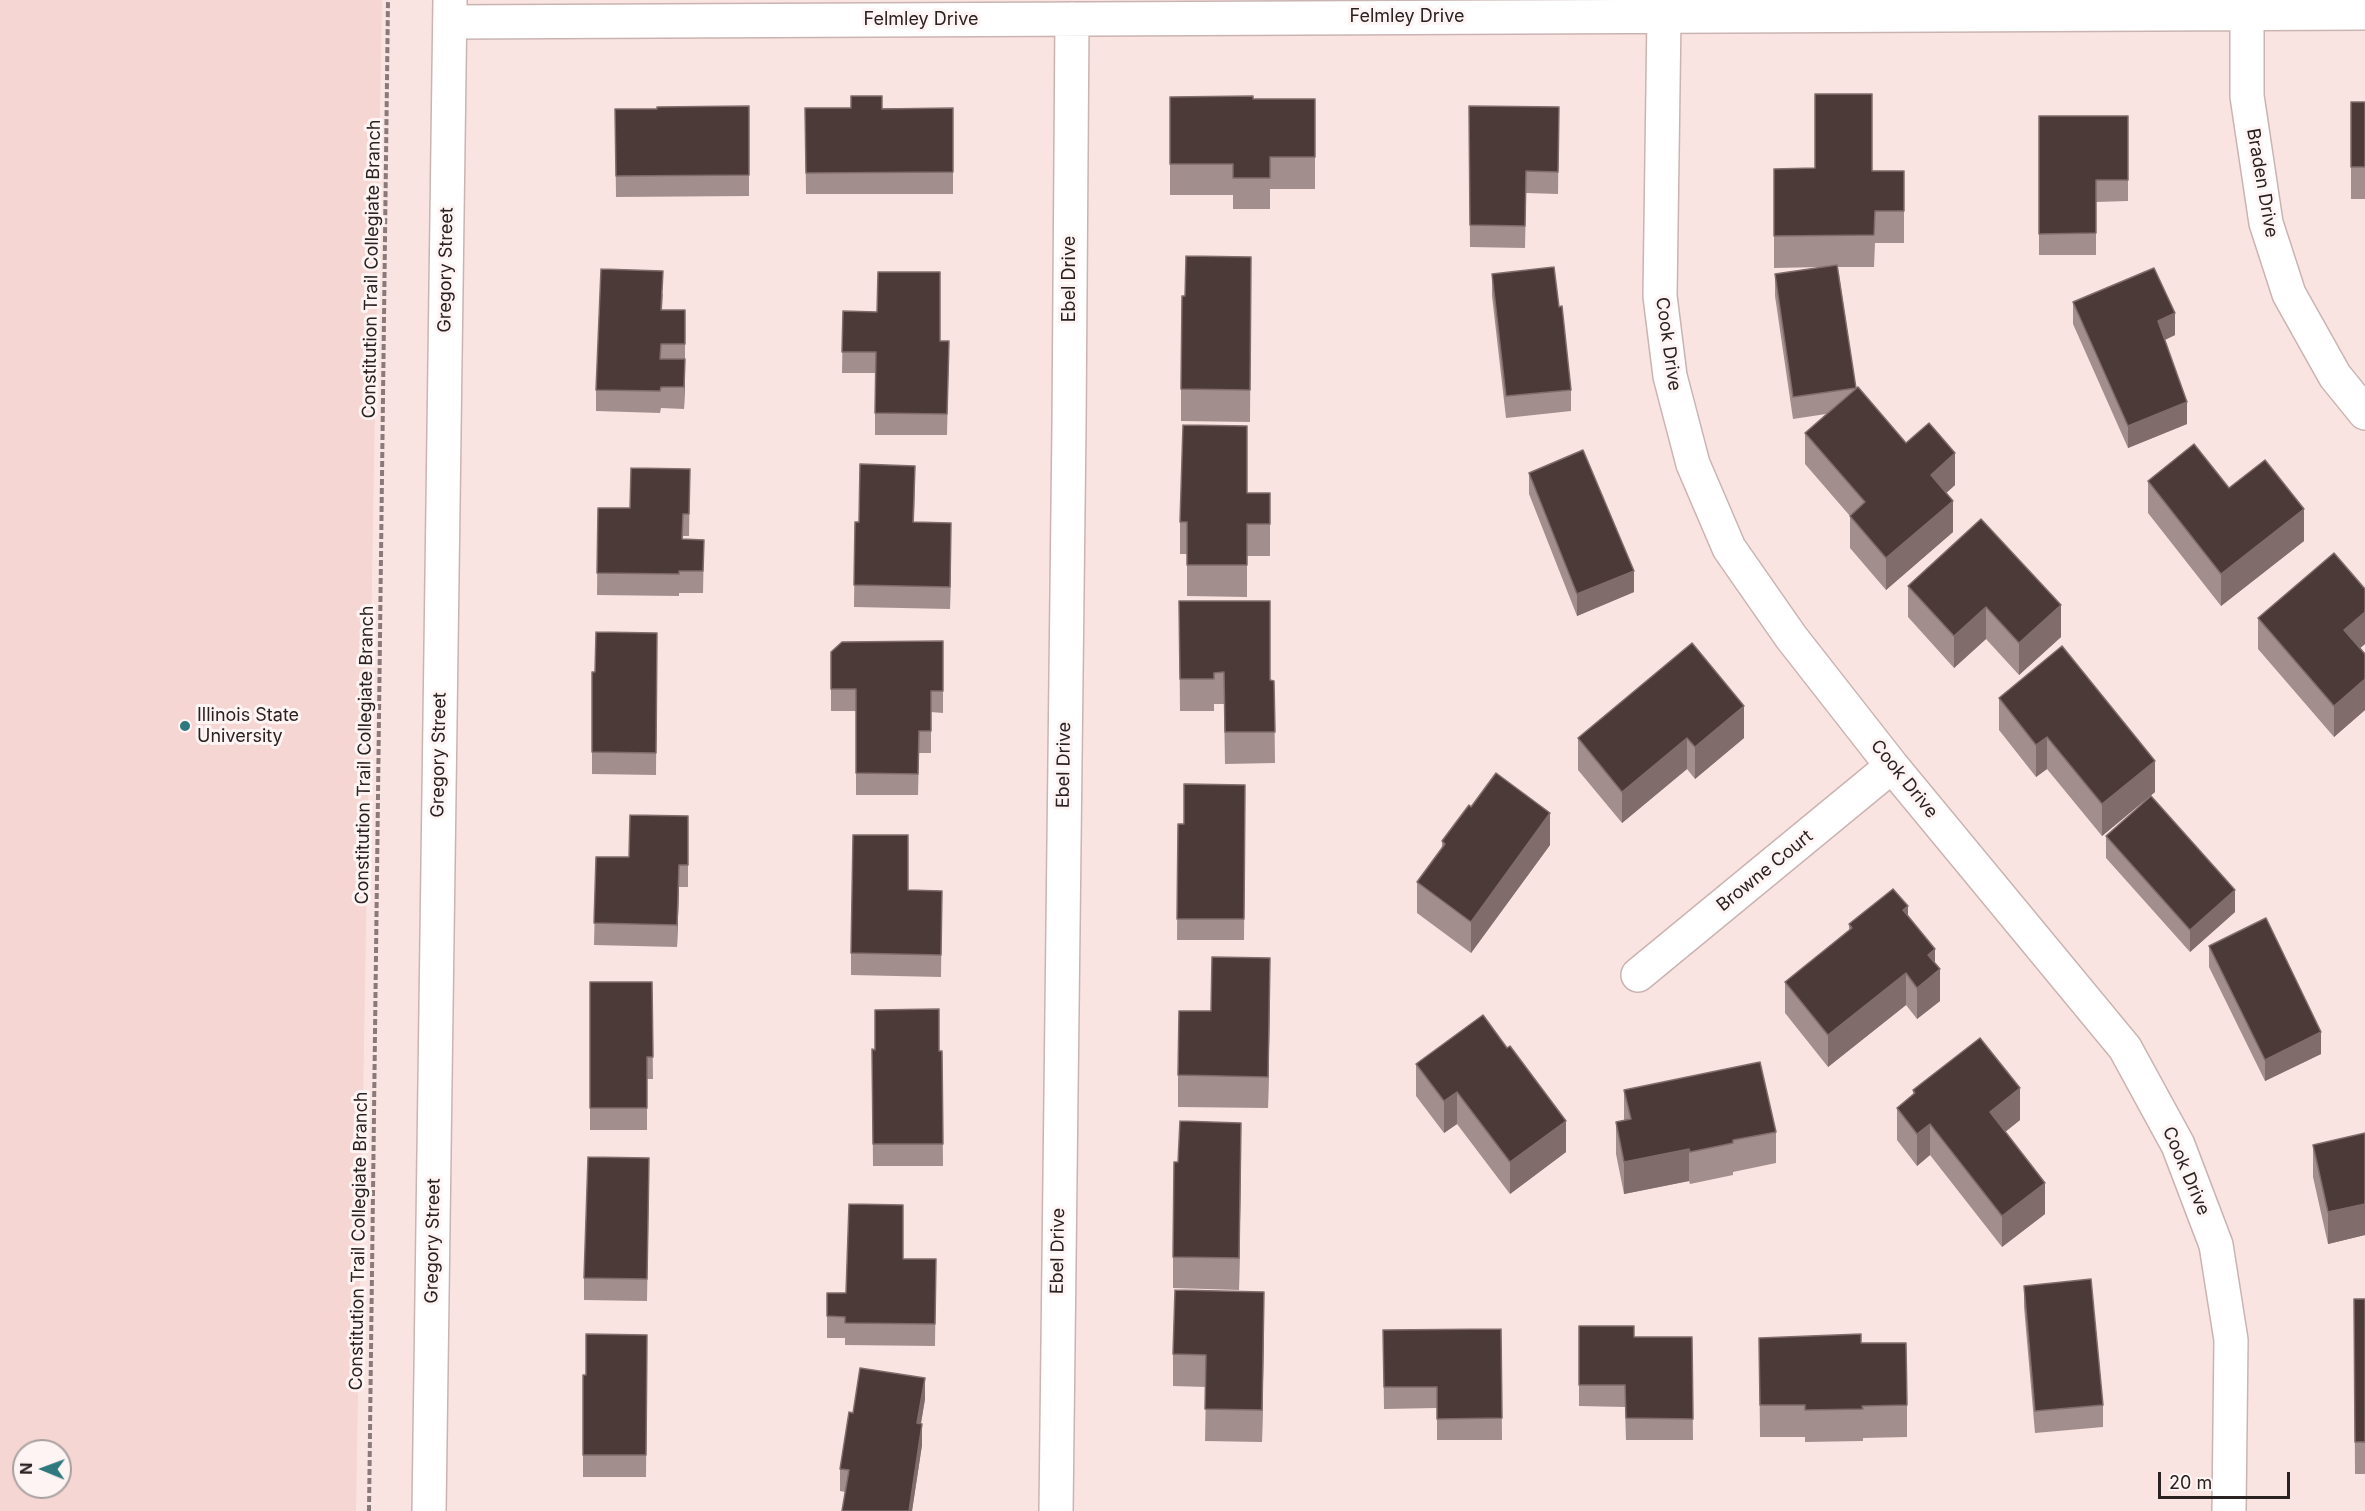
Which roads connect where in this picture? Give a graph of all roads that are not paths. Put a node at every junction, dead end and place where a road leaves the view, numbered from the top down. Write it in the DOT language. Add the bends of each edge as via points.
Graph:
graph roads {
  1 [pos="2247,7"];
  2 [pos="450,11"];
  3 [pos="2365,13"];
  4 [pos="1664,16"];
  5 [pos="1072,19"];
  6 [pos="2365,413"];
  7 [pos="1892,766"];
  8 [pos="1638,975"];
  9 [pos="429,1511"];
  10 [pos="1056,1511"];
  11 [pos="2229,1511"];
  1 -- 3 [label="street, Felmley Drive"];
  1 -- 4 [label="street, Felmley Drive"];
  1 -- 6 [label="street, Braden Drive" via="2247,96 2266,223 2289,294 2335,376"];
  2 -- 5 [label="street, Felmley Drive"];
  2 -- 9 [label="street, Gregory Street"];
  4 -- 5 [label="street, Felmley Drive"];
  4 -- 7 [label="street, Cook Drive" via="1660,296 1670,376 1693,464 1730,548 1791,637"];
  5 -- 10 [label="street, Ebel Drive"];
  7 -- 8 [label="street, Browne Court"];
  7 -- 11 [label="street, Cook Drive" via="2125,1048 2178,1145 2216,1245 2231,1340"];
}
